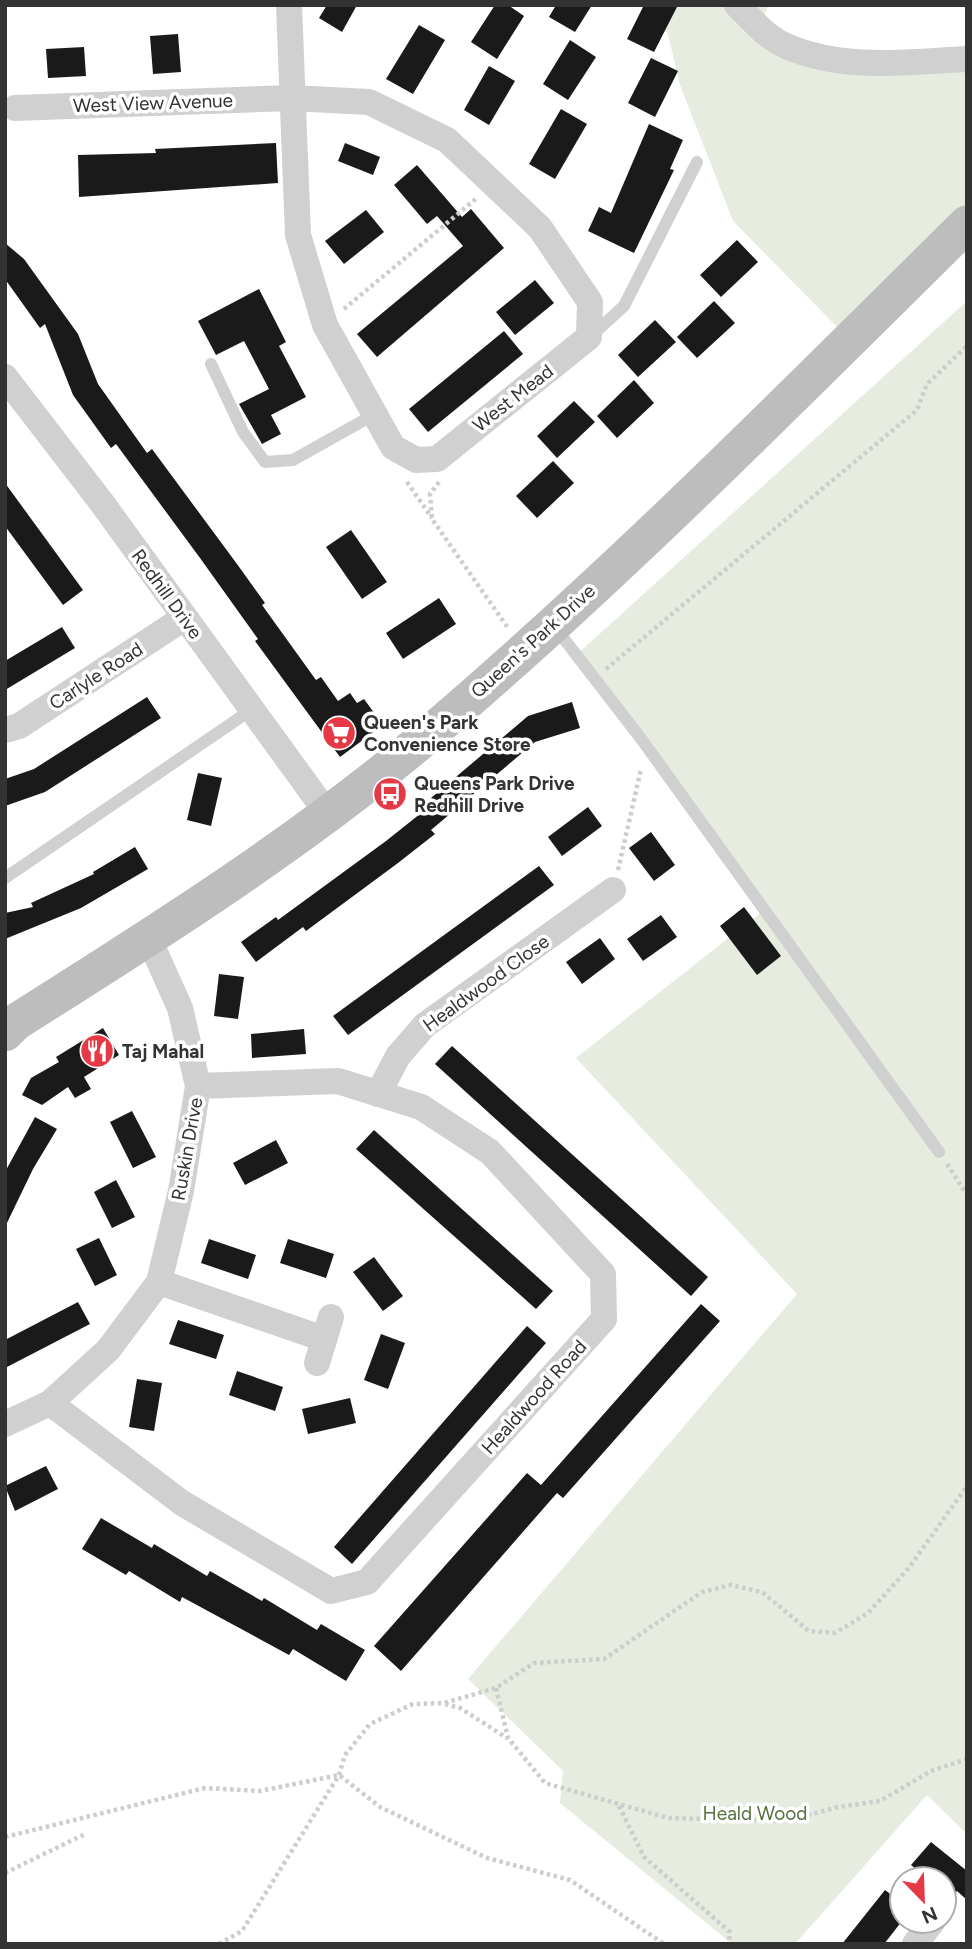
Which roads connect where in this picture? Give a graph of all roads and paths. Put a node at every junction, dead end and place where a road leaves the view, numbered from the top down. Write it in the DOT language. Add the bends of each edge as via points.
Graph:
graph roads {
  1 [pos="289,5"];
  2 [pos="739,7"];
  3 [pos="967,59"];
  4 [pos="291,98"];
  5 [pos="15,108"];
  6 [pos="697,162"];
  7 [pos="494,184"];
  8 [pos="967,224"];
  9 [pos="326,325"];
  10 [pos="589,337"];
  11 [pos="967,346"];
  12 [pos="211,364"];
  13 [pos="5,377"];
  14 [pos="375,414"];
  15 [pos="184,618"];
  16 [pos="554,625"];
  17 [pos="595,679"];
  18 [pos="251,710"];
  19 [pos="5,730"];
  20 [pos="642,767"];
  21 [pos="327,813"];
  22 [pos="5,878"];
  23 [pos="613,890"];
  24 [pos="149,939"];
  25 [pos="9,1026"];
  26 [pos="198,1086"];
  27 [pos="378,1094"];
  28 [pos="939,1152"];
  29 [pos="967,1195"];
  30 [pos="159,1282"];
  31 [pos="324,1340"];
  32 [pos="50,1403"];
  33 [pos="5,1424"];
  34 [pos="967,1486"];
  35 [pos="496,1688"];
  36 [pos="444,1703"];
  37 [pos="508,1738"];
  38 [pos="967,1759"];
  39 [pos="339,1775"];
  40 [pos="619,1805"];
  41 [pos="85,1834"];
  42 [pos="5,1837"];
  43 [pos="5,1873"];
  44 [pos="219,1944"];
  45 [pos="664,1944"];
  46 [pos="729,1944"];
  1 -- 4 [label="street, West Mead"];
  2 -- 3 [label="street" via="785,46 848,63"];
  4 -- 5 [label="street, West View Avenue"];
  4 -- 7 [label="street" via="369,102 447,140"];
  4 -- 9 [label="street, West Mead" via="298,235"];
  6 -- 10 [label="lane" via="624,306"];
  7 -- 9 [label="path"];
  7 -- 10 [label="street" via="540,228 590,302"];
  8 -- 16 [label="street, Queen's Park Drive"];
  9 -- 14 [label="street, West Mead"];
  10 -- 14 [label="street, West Mead" via="437,458 416,460 393,447"];
  11 -- 17 [label="path" via="928,384 917,410"];
  12 -- 14 [label="lane" via="243,432 265,462 293,460"];
  13 -- 15 [label="street, Redhill Drive"];
  15 -- 18 [label="street, Redhill Drive"];
  15 -- 19 [label="street, Carlyle Road" via="19,726"];
  16 -- 17 [label="lane"];
  16 -- 21 [label="street, Queen's Park Drive" via="439,726"];
  17 -- 28 [label="lane"];
  18 -- 21 [label="street, Redhill Drive"];
  18 -- 22 [label="lane"];
  20 -- 23 [label="path"];
  21 -- 24 [label="street, Queen's Park Drive"];
  23 -- 27 [label="street, Healdwood Close" via="425,1026 398,1056"];
  24 -- 25 [label="street, Queen's Park Drive"];
  24 -- 26 [label="street, Ruskin Drive" via="180,1008"];
  26 -- 27 [label="street, Healdwood Road" via="338,1082"];
  26 -- 30 [label="street, Ruskin Drive" via="181,1191"];
  27 -- 32 [label="street, Healdwood Road" via="421,1107 490,1152 603,1274 604,1319 367,1582 331,1591 182,1503"];
  28 -- 29 [label="path"];
  30 -- 31 [label="street"];
  30 -- 32 [label="street, Ruskin Drive" via="108,1350"];
  32 -- 33 [label="street, Ruskin Drive"];
  34 -- 35 [label="path" via="908,1569 868,1613 835,1633 809,1631 762,1592 731,1585 702,1592 604,1659 534,1663"];
  35 -- 36 [label="path"];
  35 -- 37 [label="path"];
  36 -- 37 [label="path"];
  36 -- 39 [label="path" via="413,1704 370,1724 345,1755"];
  37 -- 40 [label="path" via="545,1783"];
  38 -- 40 [label="path" via="931,1771 880,1801 786,1821 668,1818"];
  39 -- 42 [label="path" via="260,1791 205,1788"];
  39 -- 44 [label="path" via="242,1931"];
  39 -- 45 [label="path" via="380,1807 486,1858 570,1881"];
  40 -- 46 [label="path" via="644,1857 730,1931"];
  41 -- 43 [label="path"];
}
